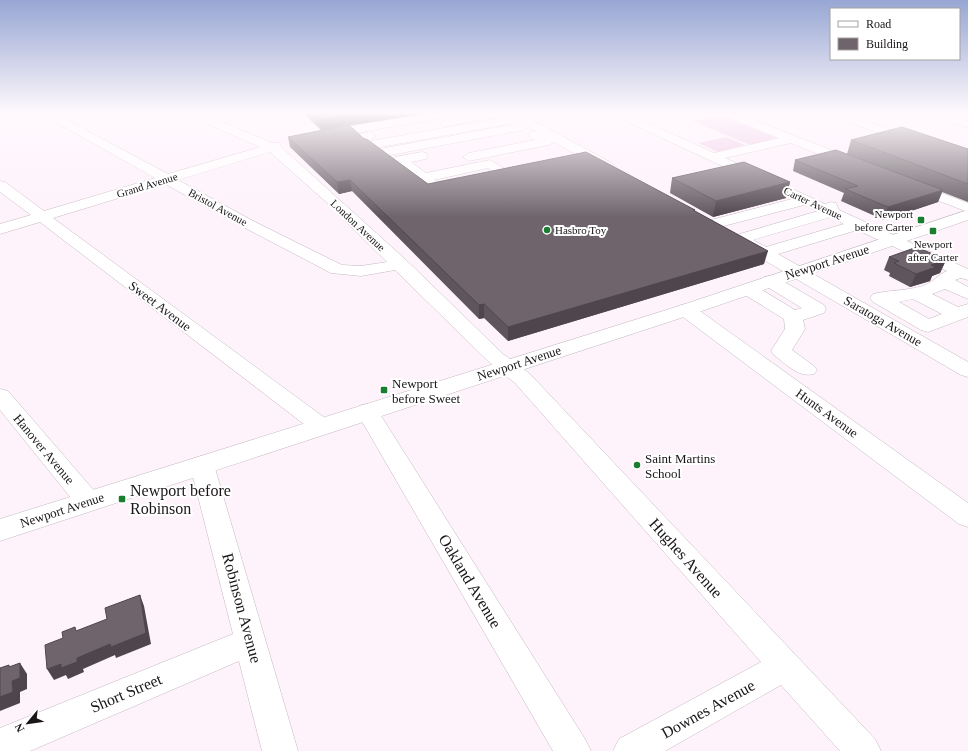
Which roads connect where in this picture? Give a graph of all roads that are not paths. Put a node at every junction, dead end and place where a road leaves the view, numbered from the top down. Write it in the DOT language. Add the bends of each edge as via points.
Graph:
graph roads {
  1 [pos="108,147"];
  2 [pos="271,147"];
  3 [pos="453,147"];
  4 [pos="467,147"];
  5 [pos="475,147"];
  6 [pos="517,147"];
  7 [pos="560,147"];
  8 [pos="691,147"];
  9 [pos="764,147"];
  10 [pos="812,147"];
  11 [pos="930,147"];
  12 [pos="456,151"];
  13 [pos="385,152"];
  14 [pos="477,155"];
  15 [pos="573,155"];
  16 [pos="719,160"];
  17 [pos="968,160"];
  18 [pos="490,164"];
  19 [pos="540,165"];
  20 [pos="865,168"];
  21 [pos="622,174"];
  22 [pos="423,178"];
  23 [pos="479,178"];
  24 [pos="167,179"];
  25 [pos="902,182"];
  26 [pos="0,185"];
  27 [pos="806,200"];
  28 [pos="968,208"];
  29 [pos="832,212"];
  30 [pos="968,215"];
  31 [pos="41,216"];
  32 [pos="698,216"];
  33 [pos="712,224"];
  34 [pos="859,224"];
  35 [pos="0,229"];
  36 [pos="739,239"];
  37 [pos="895,240"];
  38 [pos="764,253"];
  39 [pos="400,264"];
  40 [pos="798,272"];
  41 [pos="964,274"];
  42 [pos="770,281"];
  43 [pos="945,282"];
  44 [pos="748,289"];
  45 [pos="915,293"];
  46 [pos="968,294"];
  47 [pos="844,298"];
  48 [pos="879,298"];
  49 [pos="686,310"];
  50 [pos="963,312"];
  51 [pos="793,317"];
  52 [pos="928,326"];
  53 [pos="906,334"];
  54 [pos="507,366"];
  55 [pos="807,370"];
  56 [pos="968,371"];
  57 [pos="0,396"];
  58 [pos="367,411"];
  59 [pos="320,426"];
  60 [pos="202,465"];
  61 [pos="88,501"];
  62 [pos="968,517"];
  63 [pos="0,530"];
  64 [pos="251,641"];
  65 [pos="785,666"];
  66 [pos="0,746"];
  67 [pos="280,751"];
  68 [pos="573,751"];
  69 [pos="631,751"];
  70 [pos="863,751"];
  1 -- 24 [label="street, Bristol Avenue"];
  2 -- 24 [label="street, Grand Avenue"];
  2 -- 39 [label="street, London Avenue"];
  3 -- 12 [label="street"];
  4 -- 12 [label="street"];
  5 -- 12 [label="street"];
  6 -- 14 [label="street"];
  7 -- 15 [label="street"];
  8 -- 16 [label="street, Carter Avenue"];
  9 -- 16 [label="street"];
  10 -- 20 [label="street"];
  11 -- 17 [label="street"];
  12 -- 13 [label="street"];
  12 -- 14 [label="street"];
  12 -- 22 [label="street" via="411,168"];
  14 -- 18 [label="street"];
  15 -- 18 [label="street"];
  15 -- 21 [label="street"];
  16 -- 27 [label="street, Carter Avenue"];
  16 -- 29 [label="street" via="741,158 820,192 829,198"];
  18 -- 19 [label="street" via="503,173"];
  18 -- 22 [label="street"];
  22 -- 23 [label="street" via="434,187"];
  24 -- 31 [label="street, Grand Avenue"];
  24 -- 39 [label="street, Bristol Avenue" via="337,269 348,272 363,271"];
  25 -- 28 [label="street"];
  26 -- 31 [label="street, Sweet Avenue"];
  27 -- 29 [label="street, Carter Avenue"];
  27 -- 33 [label="street"];
  29 -- 34 [label="street, Carter Avenue"];
  29 -- 36 [label="street"];
  30 -- 37 [label="main road, Newport Avenue"];
  31 -- 35 [label="street, Grand Avenue"];
  31 -- 59 [label="street, Sweet Avenue"];
  32 -- 33 [label="street, Saratoga Avenue"];
  33 -- 36 [label="street, Saratoga Avenue"];
  34 -- 37 [label="street, Carter Avenue"];
  34 -- 38 [label="street"];
  36 -- 38 [label="street, Saratoga Avenue"];
  37 -- 40 [label="main road, Newport Avenue"];
  37 -- 41 [label="street, Carter Avenue"];
  38 -- 40 [label="street, Saratoga Avenue"];
  39 -- 54 [label="street, London Avenue"];
  40 -- 42 [label="main road, Newport Avenue"];
  40 -- 47 [label="street, Saratoga Avenue"];
  41 -- 43 [label="street" via="946,278"];
  42 -- 44 [label="main road, Newport Avenue"];
  42 -- 51 [label="street" via="817,309"];
  43 -- 45 [label="street"];
  43 -- 46 [label="street"];
  44 -- 49 [label="main road, Newport Avenue"];
  44 -- 51 [label="street"];
  45 -- 48 [label="street"];
  45 -- 50 [label="street"];
  47 -- 48 [label="street"];
  47 -- 53 [label="street, Saratoga Avenue"];
  48 -- 52 [label="street"];
  49 -- 54 [label="main road, Newport Avenue"];
  49 -- 62 [label="street, Hunts Avenue"];
  50 -- 52 [label="street"];
  51 -- 55 [label="street" via="795,329 781,351"];
  52 -- 53 [label="street"];
  53 -- 56 [label="street, Saratoga Avenue"];
  54 -- 58 [label="main road, Newport Avenue"];
  54 -- 65 [label="street, Hughes Avenue" via="522,378"];
  57 -- 61 [label="street, Hanover Avenue"];
  58 -- 59 [label="main road, Newport Avenue"];
  58 -- 68 [label="street, Oakland Avenue"];
  59 -- 60 [label="main road, Newport Avenue"];
  60 -- 61 [label="main road, Newport Avenue"];
  60 -- 64 [label="street, Robinson Avenue"];
  61 -- 63 [label="main road, Newport Avenue"];
  64 -- 66 [label="street, Short Street"];
  64 -- 67 [label="street, Robinson Avenue"];
  65 -- 69 [label="street, Downes Avenue"];
  65 -- 70 [label="street, Hughes Avenue"];
}
